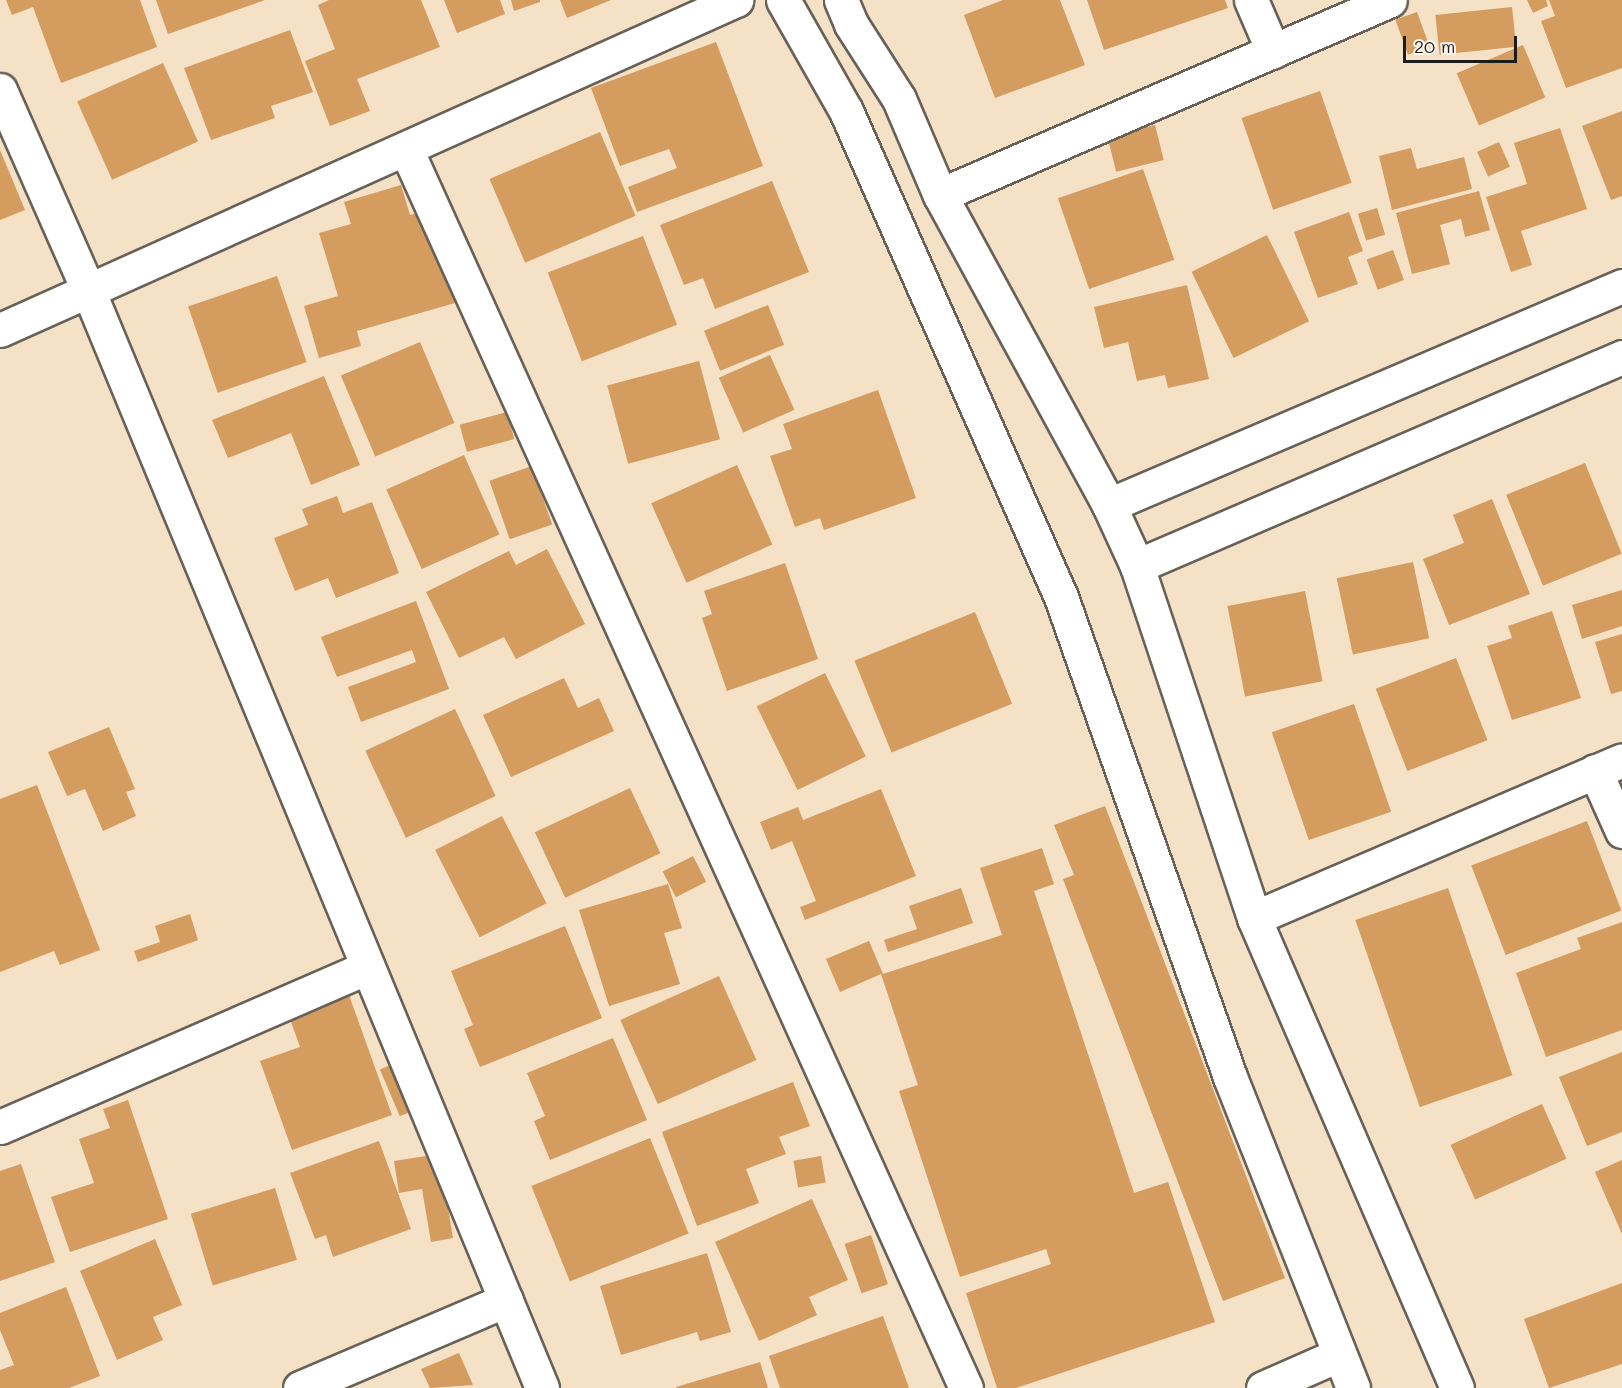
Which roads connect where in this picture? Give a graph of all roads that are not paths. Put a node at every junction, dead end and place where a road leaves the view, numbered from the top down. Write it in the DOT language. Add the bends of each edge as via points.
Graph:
graph roads {
  1 [pos="736,0"];
  2 [pos="783,0"];
  3 [pos="841,0"];
  4 [pos="1251,0"];
  5 [pos="1390,0"];
  6 [pos="1273,51"];
  7 [pos="0,90"];
  8 [pos="406,148"];
  9 [pos="940,195"];
  10 [pos="1622,286"];
  11 [pos="89,292"];
  12 [pos="0,330"];
  13 [pos="1622,357"];
  14 [pos="1109,505"];
  15 [pos="1137,566"];
  16 [pos="1609,766"];
  17 [pos="1622,831"];
  18 [pos="1254,918"];
  19 [pos="368,968"];
  20 [pos="0,1127"];
  21 [pos="506,1300"];
  22 [pos="1338,1355"];
  23 [pos="300,1388"];
  24 [pos="542,1388"];
  25 [pos="966,1388"];
  26 [pos="1263,1388"];
  27 [pos="1353,1388"];
  28 [pos="1457,1388"];
  1 -- 8 [label="street"];
  2 -- 22 [label="street" via="846,111 1061,597 1230,1077"];
  3 -- 9 [label="street" via="851,24 899,99"];
  4 -- 6 [label="street"];
  5 -- 6 [label="street"];
  6 -- 9 [label="street"];
  7 -- 11 [label="street"];
  8 -- 11 [label="street"];
  8 -- 25 [label="street"];
  9 -- 14 [label="street"];
  10 -- 14 [label="street"];
  11 -- 12 [label="street"];
  11 -- 19 [label="street"];
  13 -- 15 [label="street"];
  14 -- 15 [label="street"];
  15 -- 18 [label="street"];
  16 -- 17 [label="street"];
  16 -- 18 [label="street"];
  18 -- 28 [label="street"];
  19 -- 20 [label="street"];
  19 -- 21 [label="street"];
  21 -- 23 [label="street"];
  21 -- 24 [label="street"];
  22 -- 26 [label="street"];
  22 -- 27 [label="street"];
}
